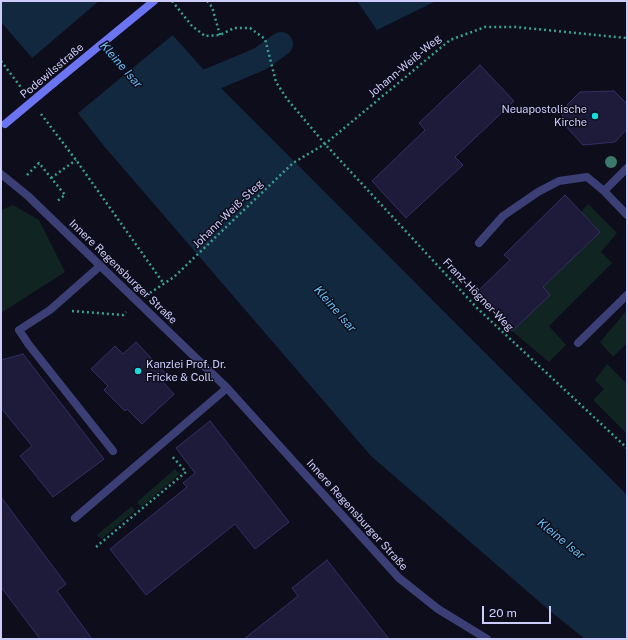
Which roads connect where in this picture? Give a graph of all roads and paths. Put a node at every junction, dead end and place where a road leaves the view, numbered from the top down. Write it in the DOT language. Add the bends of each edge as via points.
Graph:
graph roads {
  1 [pos="154,1"];
  2 [pos="172,1"];
  3 [pos="207,1"];
  4 [pos="220,35"];
  5 [pos="627,38"];
  6 [pos="1,61"];
  7 [pos="24,92"];
  8 [pos="39,111"];
  9 [pos="3,125"];
  10 [pos="325,144"];
  11 [pos="76,160"];
  12 [pos="39,163"];
  13 [pos="294,163"];
  14 [pos="627,168"];
  15 [pos="1,174"];
  16 [pos="51,178"];
  17 [pos="604,191"];
  18 [pos="65,195"];
  19 [pos="627,215"];
  20 [pos="479,243"];
  21 [pos="100,266"];
  22 [pos="164,284"];
  23 [pos="627,295"];
  24 [pos="138,301"];
  25 [pos="50,310"];
  26 [pos="578,343"];
  27 [pos="227,388"];
  28 [pos="161,444"];
  29 [pos="627,448"];
  30 [pos="113,451"];
  31 [pos="75,518"];
  32 [pos="96,547"];
  33 [pos="487,639"];
  1 -- 9 [label="main road, Podewilsstraße, bridge"];
  2 -- 4 [label="path" via="192,26 205,36"];
  3 -- 4 [label="path" via="212,7"];
  4 -- 10 [label="path, Franz-Högner-Weg" via="234,28 250,28 265,39 276,82 287,100"];
  5 -- 10 [label="path, Johann-Weiß-Weg" via="515,27 485,27 450,40"];
  6 -- 7 [label="path"];
  8 -- 11 [label="path"];
  10 -- 13 [label="path, Johann-Weiß-Weg"];
  10 -- 29 [label="path, Franz-Högner-Weg" via="477,308"];
  11 -- 16 [label="path"];
  11 -- 22 [label="path"];
  12 -- 16 [label="path"];
  13 -- 22 [label="path, Johann-Weiß-Steg"];
  14 -- 17 [label="street"];
  15 -- 21 [label="street, Innere Regensburger Straße" via="28,196"];
  16 -- 18 [label="path"];
  17 -- 19 [label="street"];
  17 -- 20 [label="street" via="587,177 559,181 503,216"];
  21 -- 24 [label="street, Innere Regensburger Straße"];
  21 -- 25 [label="street"];
  22 -- 24 [label="path, Johann-Weiß-Steg"];
  23 -- 26 [label="street"];
  24 -- 25 [label="path, Johann-Weiß-Steg" via="123,315"];
  24 -- 27 [label="street, Innere Regensburger Straße"];
  25 -- 30 [label="street" via="19,330"];
  27 -- 28 [label="street"];
  27 -- 33 [label="street, Innere Regensburger Straße" via="399,578 438,609"];
  28 -- 31 [label="street"];
  28 -- 32 [label="path" via="186,472"];
}
